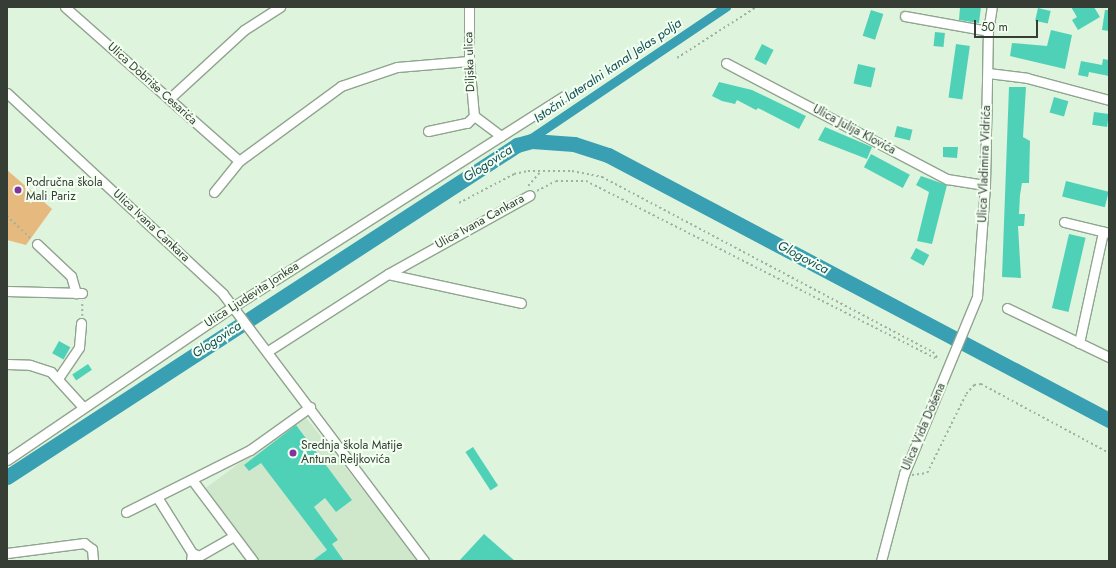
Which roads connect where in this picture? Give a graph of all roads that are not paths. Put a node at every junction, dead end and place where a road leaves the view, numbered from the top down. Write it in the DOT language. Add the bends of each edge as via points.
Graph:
graph roads {
  1 [pos="65,7"];
  2 [pos="280,7"];
  3 [pos="469,7"];
  4 [pos="992,7"];
  5 [pos="905,16"];
  6 [pos="988,31"];
  7 [pos="469,61"];
  8 [pos="726,63"];
  9 [pos="988,73"];
  10 [pos="7,93"];
  11 [pos="564,96"];
  12 [pos="169,99"];
  13 [pos="1109,100"];
  14 [pos="474,116"];
  15 [pos="428,131"];
  16 [pos="501,136"];
  17 [pos="239,161"];
  18 [pos="985,184"];
  19 [pos="214,192"];
  20 [pos="530,195"];
  21 [pos="1064,222"];
  22 [pos="1106,233"];
  23 [pos="37,244"];
  24 [pos="388,274"];
  25 [pos="7,291"];
  26 [pos="977,297"];
  27 [pos="521,303"];
  28 [pos="1007,308"];
  29 [pos="236,309"];
  30 [pos="82,323"];
  31 [pos="1079,343"];
  32 [pos="266,347"];
  33 [pos="1109,357"];
  34 [pos="7,364"];
  35 [pos="59,377"];
  36 [pos="82,406"];
  37 [pos="310,407"];
  38 [pos="7,460"];
  39 [pos="193,481"];
  40 [pos="157,497"];
  41 [pos="126,512"];
  42 [pos="234,536"];
  43 [pos="7,553"];
  44 [pos="193,559"];
  45 [pos="93,561"];
  46 [pos="253,561"];
  47 [pos="424,561"];
  48 [pos="882,561"];
  1 -- 12 [label="street, Ulica Dobriše Cesarića"];
  2 -- 12 [label="street" via="244,30"];
  3 -- 7 [label="street, Diljska ulica"];
  4 -- 6 [label="street, Ulica Vladimira Vidrića"];
  5 -- 6 [label="street"];
  6 -- 9 [label="street, Ulica Vladimira Vidrića"];
  7 -- 14 [label="street, Diljska ulica"];
  7 -- 17 [label="street" via="397,66 341,86"];
  8 -- 18 [label="street, Ulica Julija Klovića" via="947,180"];
  9 -- 13 [label="street" via="1027,78"];
  9 -- 18 [label="street, Ulica Vladimira Vidrića"];
  10 -- 29 [label="street, Ulica Ivana Cankara"];
  11 -- 16 [label="street, Ulica Ljudevita Jonkea"];
  12 -- 17 [label="street, Ulica Dobriše Cesarića"];
  14 -- 15 [label="street" via="467,123"];
  14 -- 16 [label="street"];
  16 -- 29 [label="street, Ulica Ljudevita Jonkea"];
  17 -- 19 [label="street"];
  18 -- 26 [label="street, Ulica Vladimira Vidrića"];
  20 -- 24 [label="street, Ulica Ivana Cankara"];
  21 -- 22 [label="street"];
  22 -- 31 [label="street"];
  23 -- 25 [label="street" via="72,276 79,293"];
  24 -- 27 [label="street"];
  24 -- 32 [label="street, Ulica Ivana Cankara"];
  26 -- 48 [label="street, Ulica Vida Došena" via="904,474"];
  28 -- 31 [label="street"];
  29 -- 32 [label="street, Ulica Ivana Cankara"];
  29 -- 36 [label="street, Ulica Ljudevita Jonkea"];
  30 -- 35 [label="street" via="79,347"];
  31 -- 33 [label="street"];
  32 -- 37 [label="street, Ulica Ivana Cankara"];
  34 -- 35 [label="street" via="30,365"];
  35 -- 36 [label="street"];
  36 -- 38 [label="street, Ulica Ljudevita Jonkea"];
  37 -- 39 [label="street" via="250,450"];
  37 -- 47 [label="street, Ulica Ivana Cankara"];
  39 -- 40 [label="street"];
  39 -- 42 [label="street"];
  40 -- 41 [label="street"];
  40 -- 44 [label="street"];
  42 -- 44 [label="street"];
  42 -- 46 [label="street"];
  43 -- 45 [label="street" via="84,543 92,550"];
}
